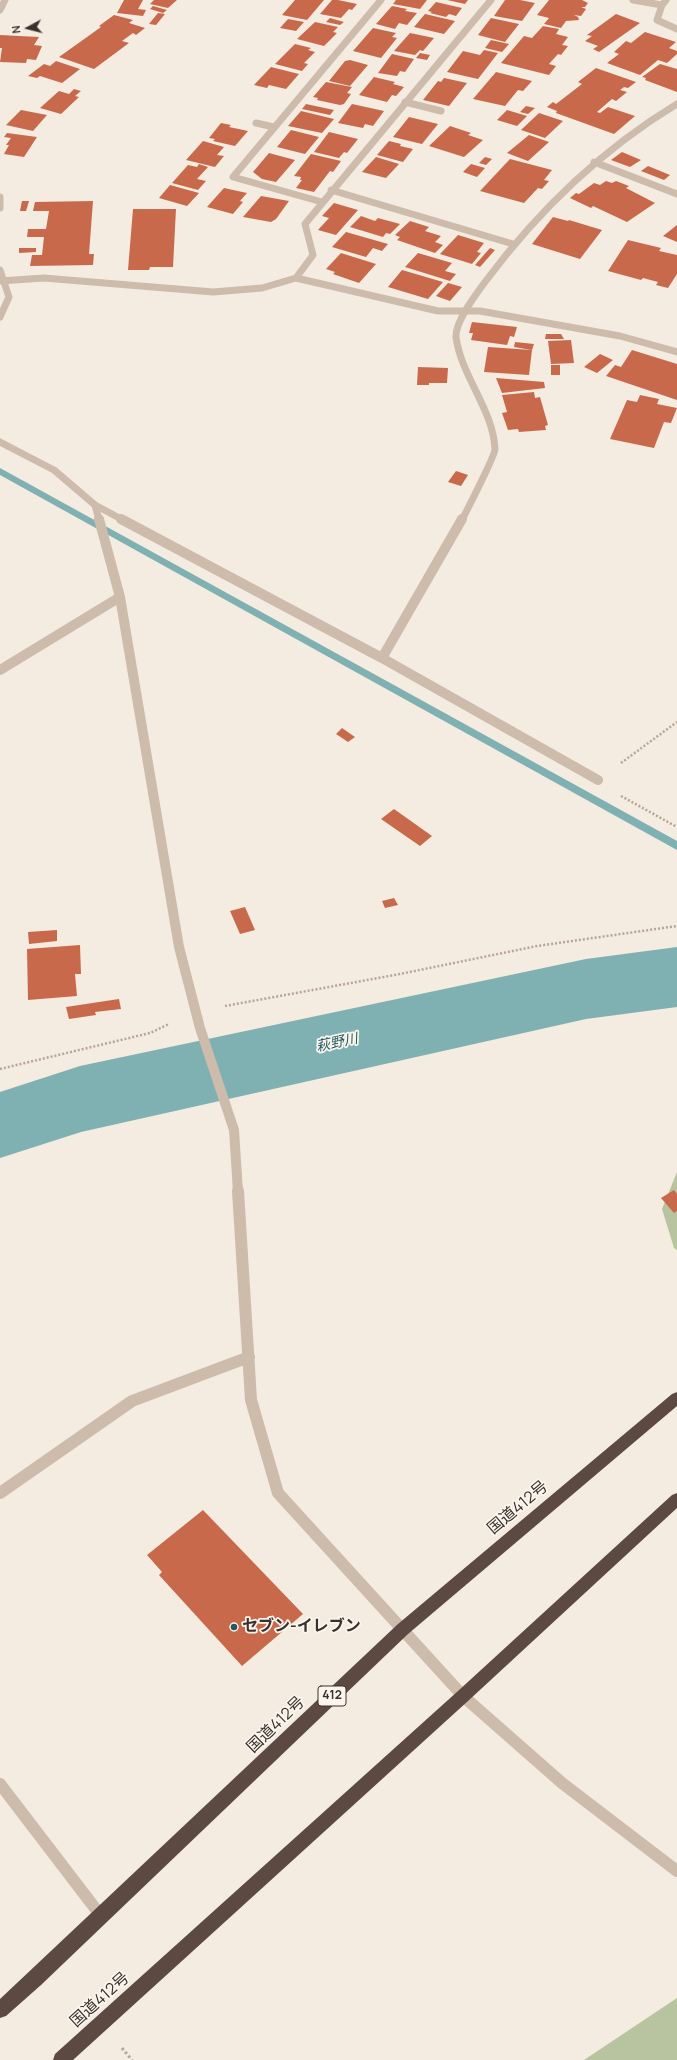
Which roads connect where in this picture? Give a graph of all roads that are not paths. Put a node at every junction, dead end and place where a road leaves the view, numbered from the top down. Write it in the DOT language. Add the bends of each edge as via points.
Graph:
graph roads {
  1 [pos="5,0"];
  2 [pos="381,0"];
  3 [pos="491,0"];
  4 [pos="633,0"];
  5 [pos="664,3"];
  6 [pos="0,10"];
  7 [pos="677,28"];
  8 [pos="405,102"];
  9 [pos="677,104"];
  10 [pos="441,111"];
  11 [pos="256,123"];
  12 [pos="274,127"];
  13 [pos="594,162"];
  14 [pos="331,190"];
  15 [pos="677,194"];
  16 [pos="0,197"];
  17 [pos="322,202"];
  18 [pos="0,208"];
  19 [pos="513,244"];
  20 [pos="0,270"];
  21 [pos="296,278"];
  22 [pos="1,281"];
  23 [pos="464,312"];
  24 [pos="0,317"];
  25 [pos="677,352"];
  26 [pos="0,442"];
  27 [pos="95,505"];
  28 [pos="120,596"];
  29 [pos="382,658"];
  30 [pos="0,670"];
  31 [pos="598,780"];
  32 [pos="249,1357"];
  33 [pos="677,1398"];
  34 [pos="0,1493"];
  35 [pos="677,1499"];
  36 [pos="403,1629"];
  37 [pos="463,1696"];
  38 [pos="0,1784"];
  39 [pos="677,1871"];
  40 [pos="100,1916"];
  41 [pos="0,2010"];
  42 [pos="61,2060"];
  1 -- 6 [label="street"];
  2 -- 12 [label="street"];
  3 -- 8 [label="street"];
  4 -- 5 [label="street"];
  5 -- 7 [label="street" via="657,20"];
  8 -- 10 [label="street"];
  8 -- 14 [label="street"];
  9 -- 13 [label="street" via="652,119"];
  11 -- 12 [label="street"];
  12 -- 17 [label="street" via="233,177"];
  13 -- 15 [label="street"];
  13 -- 19 [label="street"];
  14 -- 17 [label="street"];
  14 -- 19 [label="street"];
  16 -- 18 [label="street"];
  17 -- 21 [label="street" via="305,224 313,255"];
  19 -- 23 [label="street"];
  20 -- 22 [label="street"];
  21 -- 22 [label="street" via="262,288 213,292 44,278"];
  21 -- 23 [label="street" via="438,311"];
  22 -- 24 [label="street" via="9,297"];
  23 -- 25 [label="street" via="480,311 620,336"];
  23 -- 29 [label="street" via="456,336 463,360 489,422 495,450 469,507"];
  26 -- 27 [label="street" via="54,470"];
  27 -- 28 [label="street"];
  27 -- 29 [label="street"];
  28 -- 30 [label="street"];
  28 -- 32 [label="street" via="179,947 200,1028 234,1130"];
  29 -- 31 [label="street"];
  32 -- 34 [label="street" via="132,1401"];
  32 -- 36 [label="street" via="251,1400 278,1493"];
  33 -- 36 [label="highway, 国道412号 / 412"];
  35 -- 37 [label="highway, 国道412号"];
  36 -- 37 [label="street"];
  36 -- 40 [label="highway, 国道412号 / 412"];
  37 -- 39 [label="street" via="562,1783"];
  37 -- 42 [label="highway, 国道412号"];
  38 -- 40 [label="street"];
  40 -- 41 [label="highway, 国道412号 / 412"];
}
